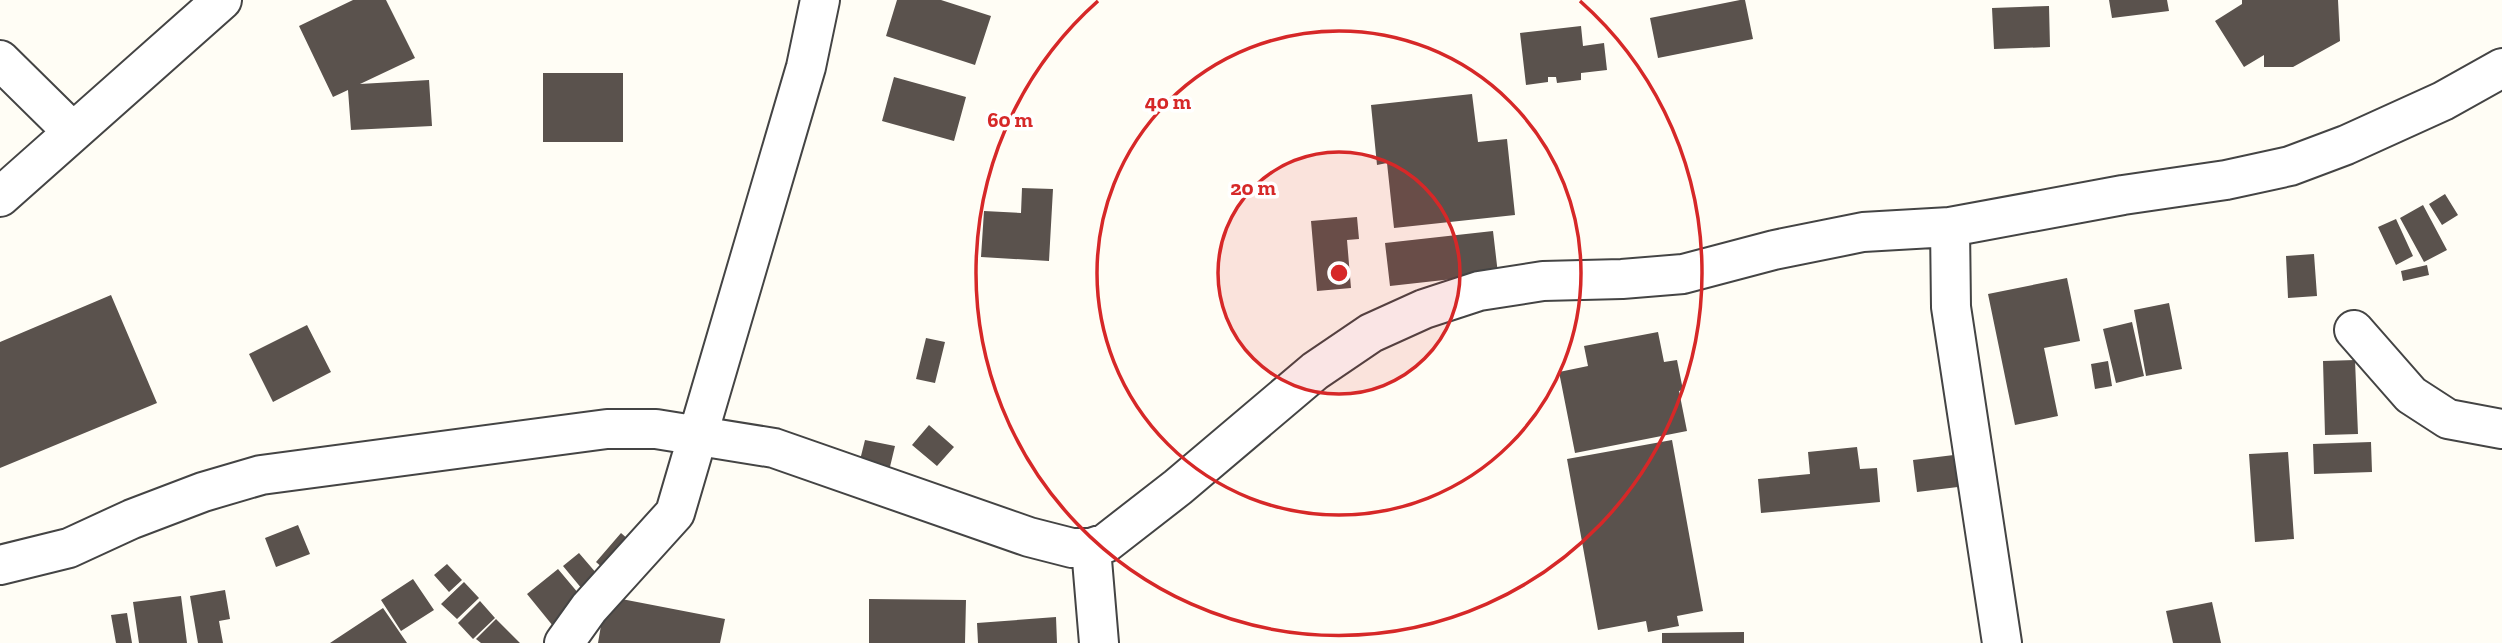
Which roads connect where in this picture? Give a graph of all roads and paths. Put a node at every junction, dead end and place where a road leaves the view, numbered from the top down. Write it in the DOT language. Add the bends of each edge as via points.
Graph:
graph roads {
  1 [pos="222,0"];
  2 [pos="820,0"];
  3 [pos="0,60"];
  4 [pos="2502,68"];
  5 [pos="73,132"];
  6 [pos="0,197"];
  7 [pos="1951,227"];
  8 [pos="2354,330"];
  9 [pos="2502,429"];
  10 [pos="698,434"];
  11 [pos="1091,548"];
  12 [pos="0,565"];
  13 [pos="564,643"];
  14 [pos="1099,643"];
  15 [pos="2002,643"];
  1 -- 5 [label="street"];
  2 -- 10 [label="street" via="806,67"];
  3 -- 5 [label="street"];
  4 -- 7 [label="street" via="2443,101 2290,166"];
  5 -- 6 [label="street"];
  7 -- 11 [label="street" via="1863,232 1683,274 1543,281 1479,291 1424,309 1371,333 1315,371 1178,487 1107,543"];
  7 -- 15 [label="street" via="1951,307"];
  8 -- 9 [label="street" via="2411,395 2448,419"];
  10 -- 11 [label="street" via="774,448 1030,537"];
  10 -- 12 [label="street" via="607,429 261,475 203,492 69,548"];
  10 -- 13 [label="street" via="675,513 589,608"];
  11 -- 14 [label="street"];
}
